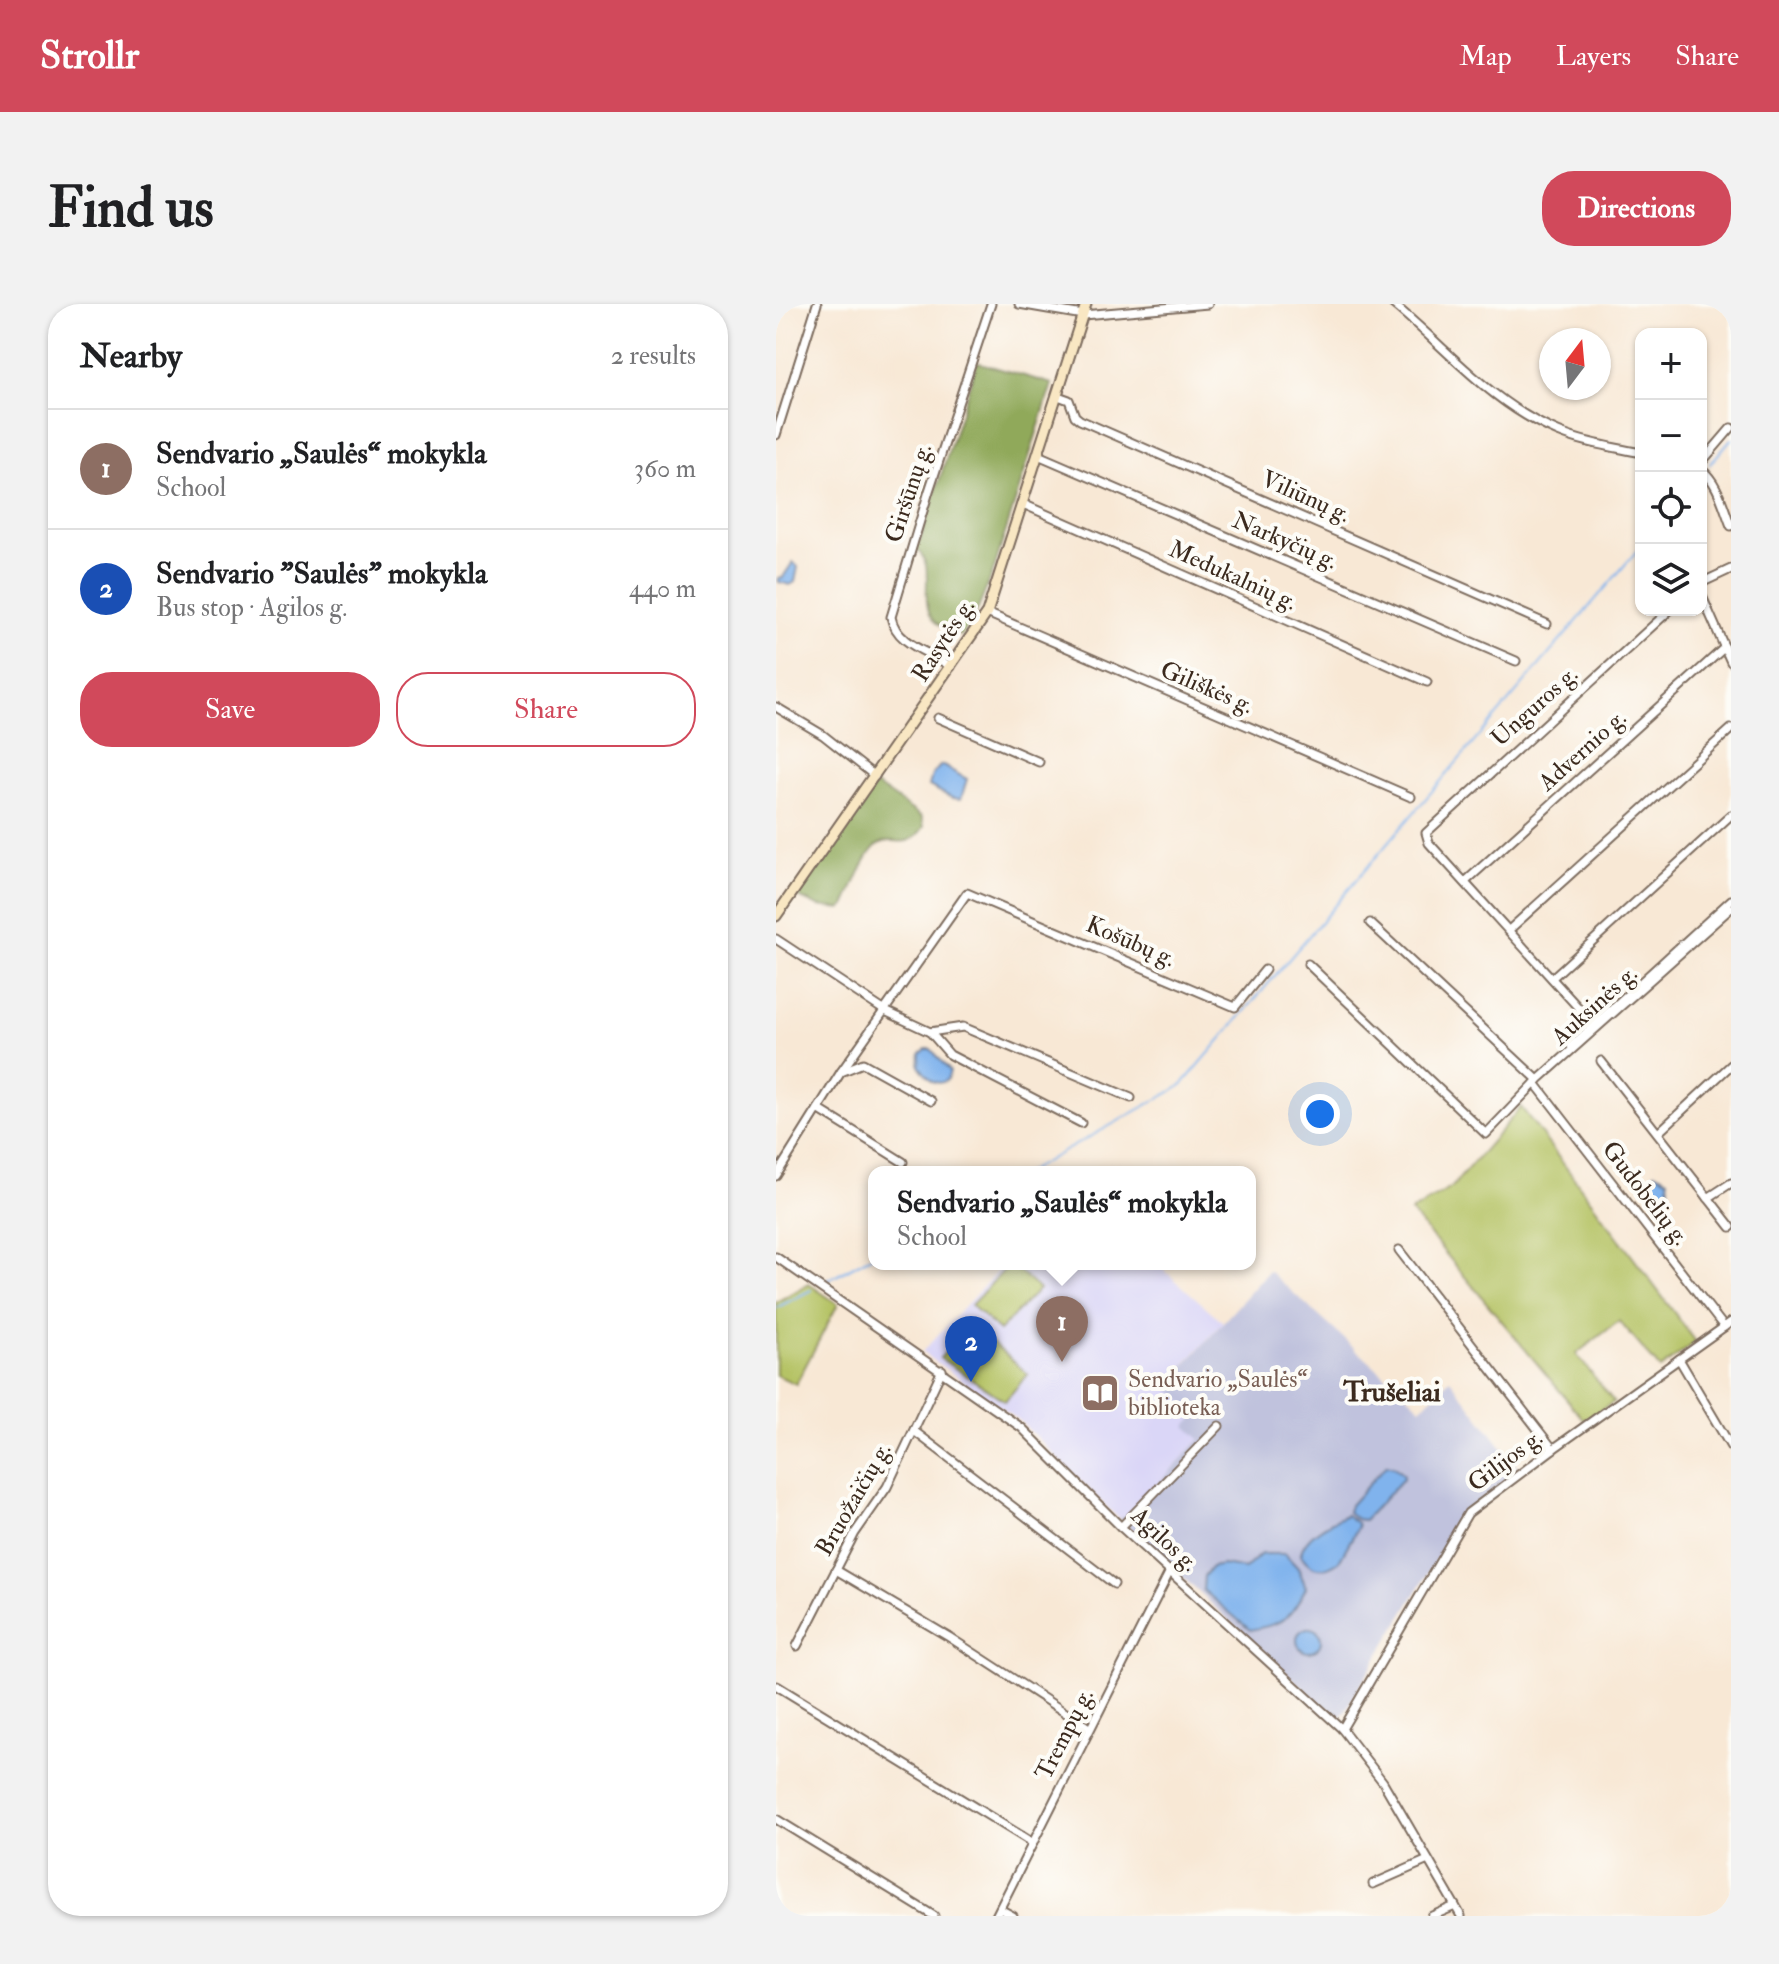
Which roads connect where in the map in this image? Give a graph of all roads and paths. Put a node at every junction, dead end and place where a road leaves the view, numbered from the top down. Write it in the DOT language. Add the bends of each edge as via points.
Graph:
graph roads {
  1 [pos="817,304"];
  2 [pos="991,304"];
  3 [pos="1019,304"];
  4 [pos="1208,304"];
  5 [pos="1393,304"];
  6 [pos="1084,309"];
  7 [pos="1058,396"];
  8 [pos="1731,428"];
  9 [pos="776,435"];
  10 [pos="1635,452"];
  11 [pos="1038,455"];
  12 [pos="1707,458"];
  13 [pos="1705,472"];
  14 [pos="1023,504"];
  15 [pos="1731,526"];
  16 [pos="1731,569"];
  17 [pos="1707,580"];
  18 [pos="1707,607"];
  19 [pos="987,613"];
  20 [pos="1663,616"];
  21 [pos="1547,624"];
  22 [pos="1725,647"];
  23 [pos="1516,661"];
  24 [pos="1731,662"];
  25 [pos="951,667"];
  26 [pos="1427,682"];
  27 [pos="776,707"];
  28 [pos="938,718"];
  29 [pos="1731,729"];
  30 [pos="1039,762"];
  31 [pos="875,776"];
  32 [pos="1411,797"];
  33 [pos="1731,815"];
  34 [pos="1465,882"];
  35 [pos="1731,900"];
  36 [pos="1731,908"];
  37 [pos="776,916"];
  38 [pos="1370,923"];
  39 [pos="1509,930"];
  40 [pos="776,939"];
  41 [pos="1308,964"];
  42 [pos="1265,970"];
  43 [pos="1552,978"];
  44 [pos="885,1011"];
  45 [pos="1594,1025"];
  46 [pos="930,1032"];
  47 [pos="1571,1046"];
  48 [pos="1601,1061"];
  49 [pos="1731,1065"];
  50 [pos="841,1072"];
  51 [pos="1537,1082"];
  52 [pos="1131,1098"];
  53 [pos="931,1101"];
  54 [pos="818,1109"];
  55 [pos="1081,1123"];
  56 [pos="1658,1133"];
  57 [pos="903,1162"];
  58 [pos="776,1176"];
  59 [pos="1731,1183"];
  60 [pos="1708,1198"];
  61 [pos="1731,1227"];
  62 [pos="1399,1250"];
  63 [pos="776,1257"];
  64 [pos="1728,1325"];
  65 [pos="1679,1359"];
  66 [pos="942,1370"];
  67 [pos="1219,1426"];
  68 [pos="914,1431"];
  69 [pos="1731,1447"];
  70 [pos="1553,1449"];
  71 [pos="1121,1527"];
  72 [pos="836,1570"];
  73 [pos="1170,1571"];
  74 [pos="1114,1584"];
  75 [pos="797,1646"];
  76 [pos="777,1686"];
  77 [pos="1089,1728"];
  78 [pos="1342,1729"];
  79 [pos="776,1819"];
  80 [pos="1033,1843"];
  81 [pos="1428,1860"];
  82 [pos="1373,1884"];
  83 [pos="1455,1906"];
  84 [pos="998,1912"];
  85 [pos="934,1916"];
  86 [pos="1013,1916"];
  87 [pos="1432,1916"];
  88 [pos="1461,1916"];
  1 -- 9 [label="street"];
  2 -- 25 [label="street, Giršūnų g." via="891,617 901,639"];
  3 -- 6 [label="street"];
  4 -- 6 [label="street"];
  5 -- 10 [label="street" via="1482,385 1536,421 1581,440"];
  6 -- 7 [label="main road, Rasytės g."];
  7 -- 11 [label="main road, Rasytės g."];
  7 -- 21 [label="street, Viliūnų g." via="1069,400 1080,420"];
  8 -- 12 [label="street"];
  11 -- 14 [label="main road, Rasytės g."];
  11 -- 23 [label="street, Narkyčių g."];
  13 -- 15 [label="street"];
  14 -- 19 [label="main road, Rasytės g."];
  14 -- 26 [label="street, Medukalnių g."];
  16 -- 17 [label="street"];
  18 -- 22 [label="street"];
  19 -- 25 [label="main road, Rasytės g."];
  19 -- 32 [label="street, Giliškės g."];
  20 -- 34 [label="street, Unguros g." via="1426,833"];
  22 -- 24 [label="street"];
  22 -- 34 [label="street, Advernio g."];
  25 -- 31 [label="main road, Rasytės g."];
  27 -- 31 [label="street"];
  28 -- 30 [label="street"];
  29 -- 39 [label="street"];
  31 -- 37 [label="main road, Rasytės g."];
  33 -- 43 [label="street"];
  34 -- 39 [label="street"];
  35 -- 45 [label="street"];
  36 -- 51 [label="street, Auksinės g."];
  38 -- 51 [label="street, Gudobelių g."];
  39 -- 43 [label="street"];
  40 -- 44 [label="street"];
  41 -- 51 [label="street, Auksinės g." via="1486,1134"];
  42 -- 44 [label="street, Košūbų g." via="1235,1007 967,893"];
  43 -- 45 [label="street"];
  44 -- 46 [label="street"];
  44 -- 50 [label="street"];
  45 -- 47 [label="street"];
  46 -- 52 [label="street" via="963,1027"];
  46 -- 55 [label="street" via="950,1055"];
  48 -- 56 [label="street"];
  49 -- 56 [label="street"];
  50 -- 53 [label="street" via="863,1063"];
  50 -- 54 [label="street"];
  51 -- 64 [label="street, Gudobelių g."];
  54 -- 57 [label="street"];
  54 -- 58 [label="street"];
  56 -- 60 [label="street"];
  59 -- 60 [label="street"];
  60 -- 61 [label="street"];
  62 -- 70 [label="street"];
  63 -- 66 [label="street, Agilos g."];
  64 -- 65 [label="street, Gilijos g."];
  65 -- 69 [label="street"];
  65 -- 70 [label="street, Gilijos g."];
  66 -- 68 [label="street, Bruožaičių g."];
  66 -- 71 [label="street, Agilos g." via="1022,1428"];
  67 -- 71 [label="street"];
  68 -- 72 [label="street, Bruožaičių g."];
  68 -- 74 [label="street"];
  70 -- 78 [label="street, Gilijos g." via="1468,1513"];
  71 -- 73 [label="street, Agilos g."];
  72 -- 75 [label="street, Bruožaičių g."];
  72 -- 77 [label="street"];
  73 -- 77 [label="street, Trempų g."];
  73 -- 78 [label="street, Agilos g."];
  76 -- 80 [label="street"];
  77 -- 80 [label="street, Trempų g."];
  78 -- 81 [label="street, Agilos g." via="1383,1782"];
  79 -- 85 [label="street"];
  80 -- 84 [label="street, Trempų g."];
  81 -- 82 [label="street"];
  81 -- 83 [label="street, Agilos g."];
  83 -- 87 [label="street"];
  83 -- 88 [label="street, Agilos g."];
  84 -- 86 [label="street"];
}
